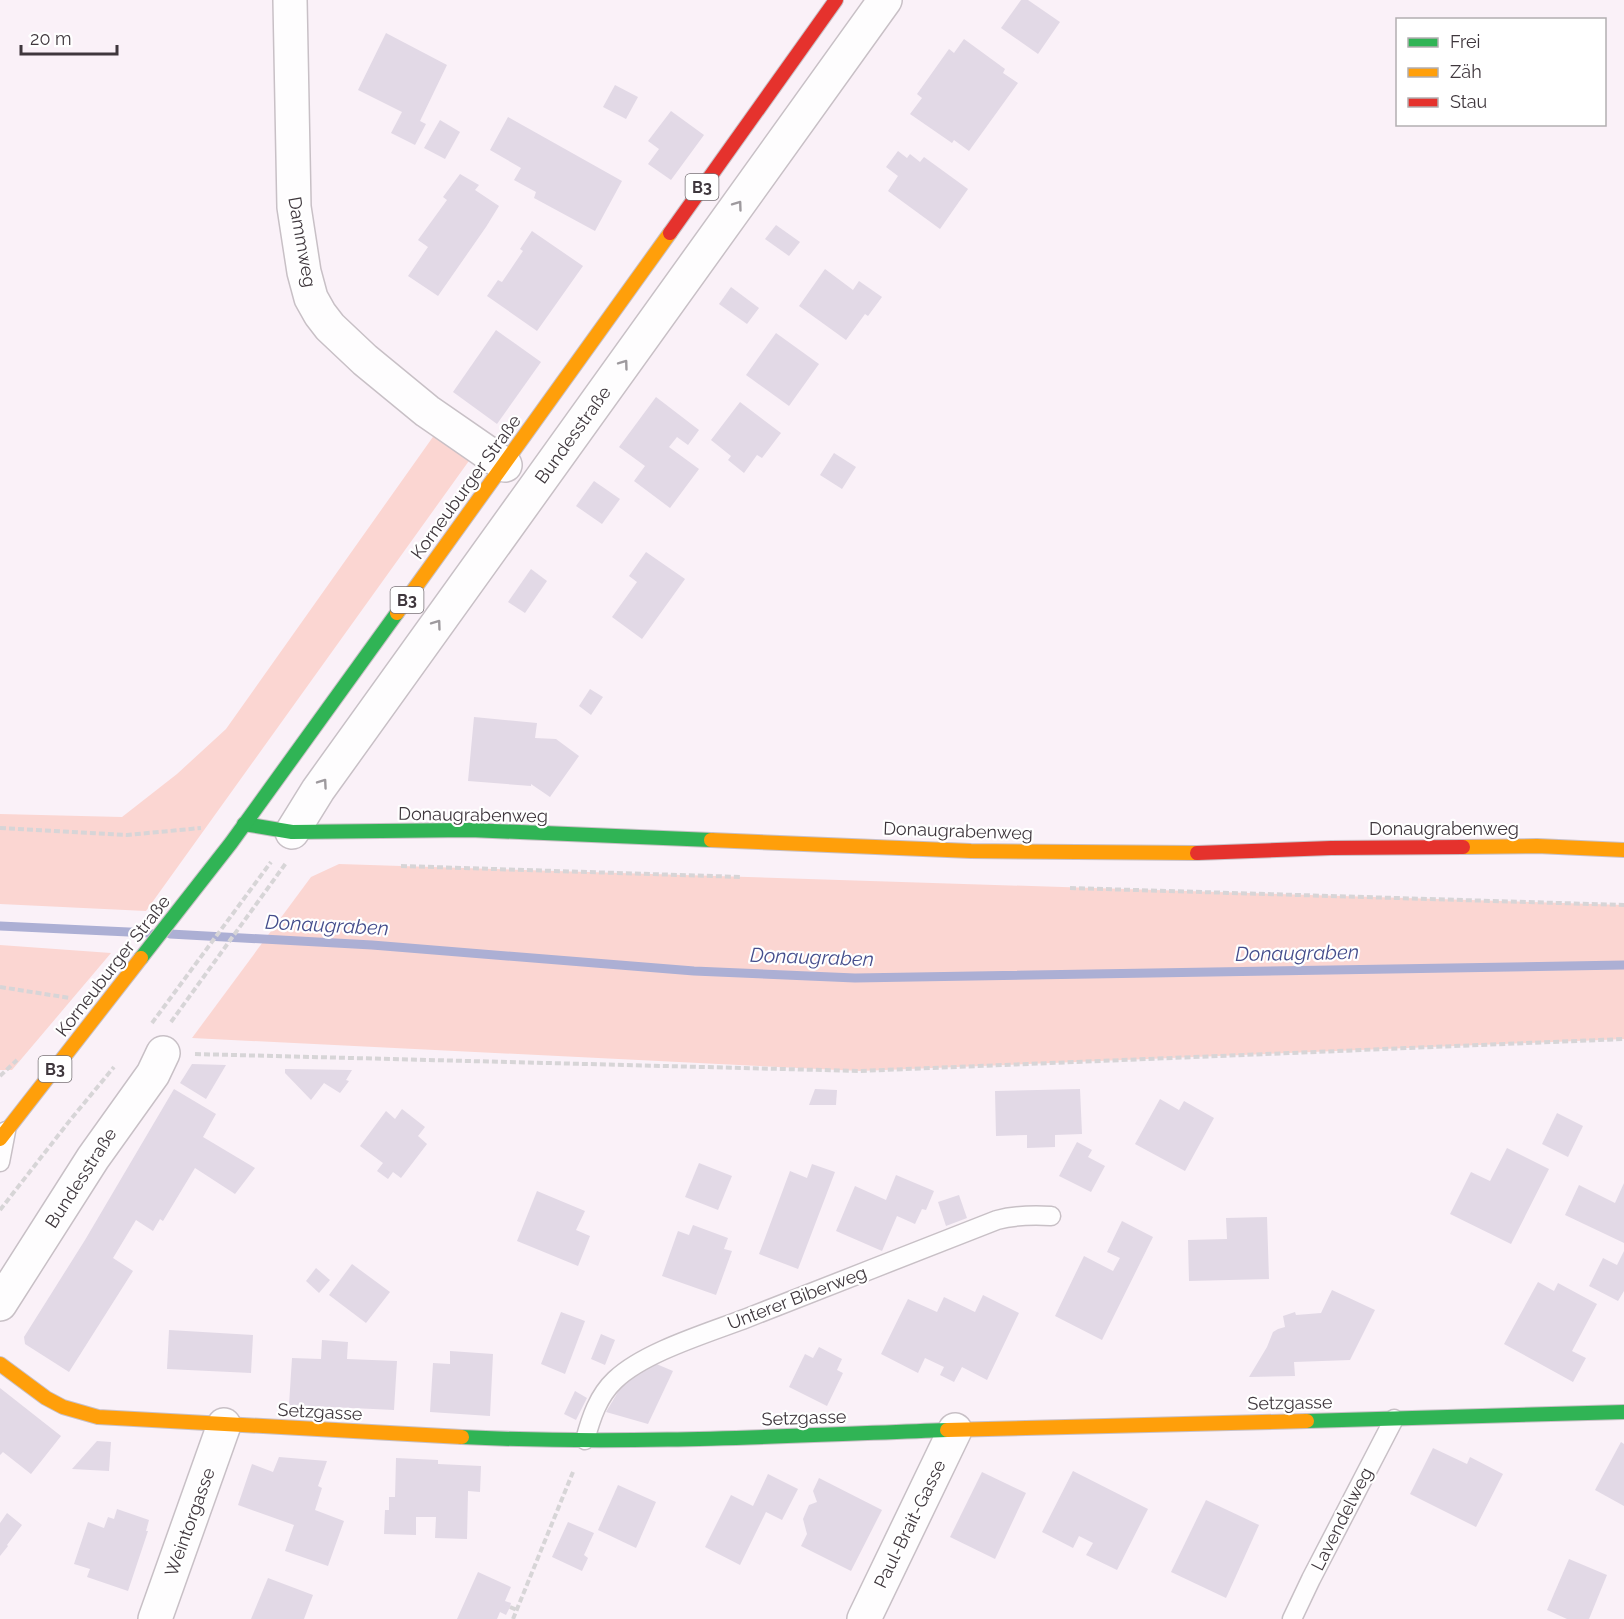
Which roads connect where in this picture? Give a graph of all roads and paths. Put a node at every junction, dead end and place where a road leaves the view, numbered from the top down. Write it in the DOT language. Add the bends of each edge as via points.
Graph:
graph roads {
  1 [pos="290,0"];
  2 [pos="836,0"];
  3 [pos="885,0"];
  4 [pos="505,465"];
  5 [pos="244,824"];
  6 [pos="0,828"];
  7 [pos="286,849"];
  8 [pos="1624,850"];
  9 [pos="0,987"];
  10 [pos="110,999"];
  11 [pos="179,1011"];
  12 [pos="1624,1039"];
  13 [pos="154,1042"];
  14 [pos="115,1066"];
  15 [pos="3,1135"];
  16 [pos="0,1162"];
  17 [pos="0,1210"];
  18 [pos="1051,1216"];
  19 [pos="0,1304"];
  20 [pos="0,1364"];
  21 [pos="1624,1412"];
  22 [pos="1394,1419"];
  23 [pos="224,1425"];
  24 [pos="955,1430"];
  25 [pos="585,1440"];
  26 [pos="510,1607"];
  27 [pos="517,1610"];
  28 [pos="155,1619"];
  29 [pos="513,1619"];
  30 [pos="864,1619"];
  31 [pos="1293,1619"];
  1 -- 4 [label="street, Dammweg" via="294,207 311,298 330,327 365,360 427,411"];
  2 -- 4 [label="street, Korneuburger Straße / B3"];
  7 -- 3 [label="street, Bundesstraße, one-way" via="325,780"];
  4 -- 5 [label="street, Korneuburger Straße / B3"];
  5 -- 6 [label="path" via="127,835"];
  5 -- 7 [label="street"];
  5 -- 10 [label="street, Korneuburger Straße / B3"];
  7 -- 8 [label="street, Donaugrabenweg" via="470,830 971,851 1184,853 1537,846"];
  7 -- 11 [label="path"];
  7 -- 13 [label="path" via="152,1022"];
  9 -- 10 [label="path" via="81,999"];
  10 -- 15 [label="street, Korneuburger Straße / B3"];
  12 -- 13 [label="path" via="860,1071"];
  13 -- 19 [label="street, Bundesstraße" via="153,1074 93,1158"];
  14 -- 17 [label="path"];
  15 -- 16 [label="lane"];
  18 -- 25 [label="lane, Unterer Biberweg" via="997,1220 641,1362 615,1379 604,1392"];
  20 -- 23 [label="street, Setzgasse" via="46,1398 98,1418"];
  21 -- 22 [label="street, Setzgasse"];
  22 -- 24 [label="street, Setzgasse"];
  22 -- 31 [label="lane, Lavendelweg"];
  23 -- 25 [label="street, Setzgasse"];
  23 -- 28 [label="street, Weintorgasse"];
  24 -- 25 [label="street, Setzgasse" via="667,1441"];
  24 -- 30 [label="street, Paul-Brait-Gasse"];
  25 -- 27 [label="path"];
  26 -- 27 [label="path"];
  27 -- 29 [label="path"];
}
